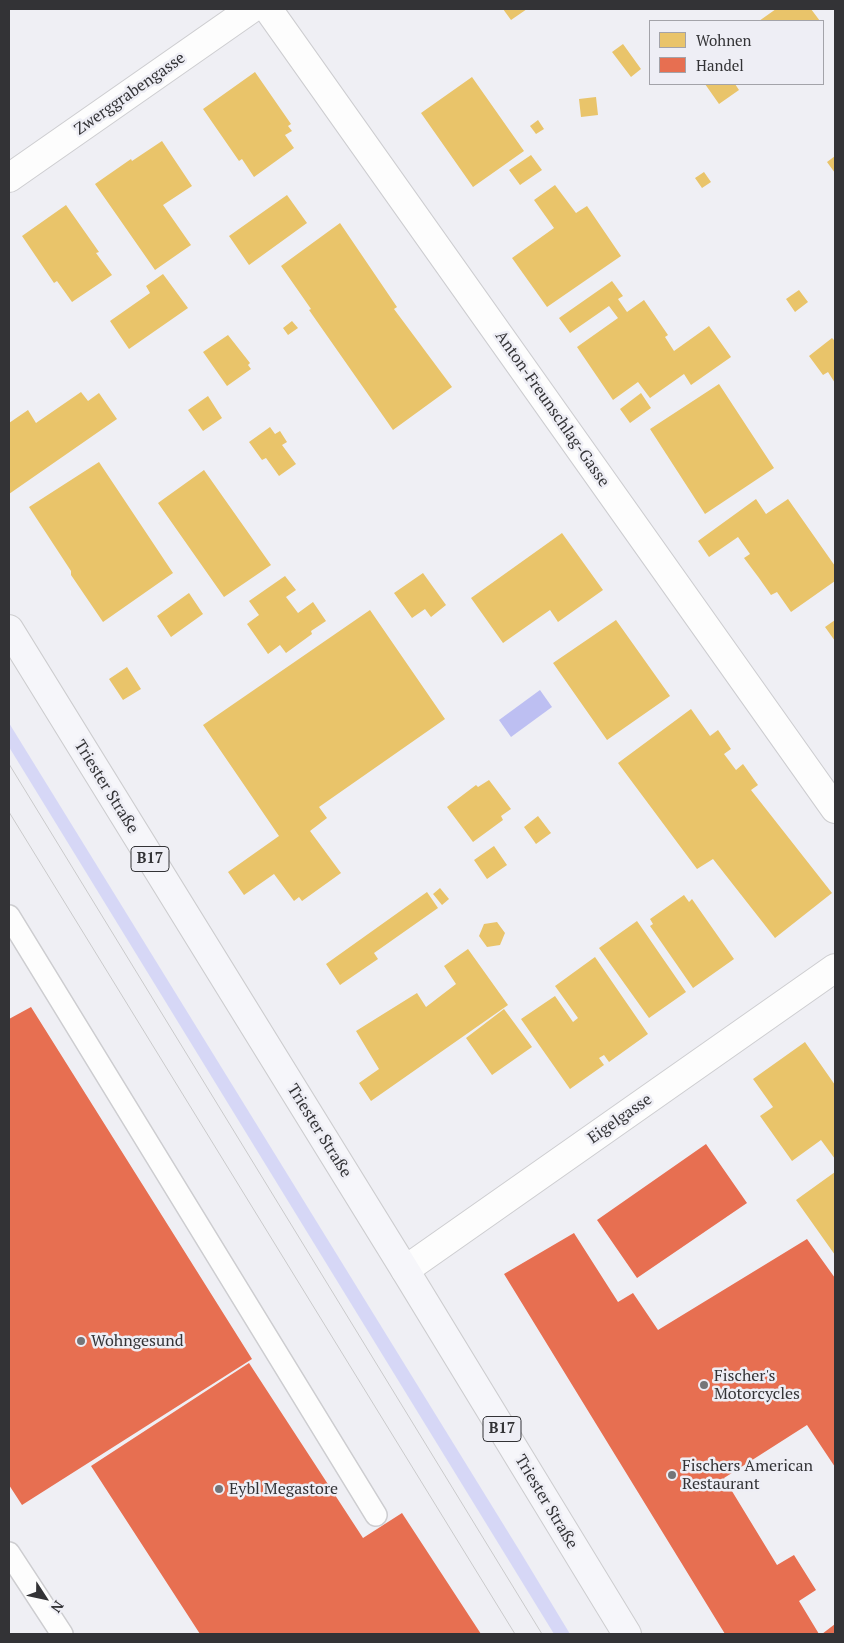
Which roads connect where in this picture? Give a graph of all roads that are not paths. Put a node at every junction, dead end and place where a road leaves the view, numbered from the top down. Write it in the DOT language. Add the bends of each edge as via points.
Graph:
graph roads {
  1 [pos="251,9"];
  2 [pos="268,9"];
  3 [pos="9,178"];
  4 [pos="9,629"];
  5 [pos="835,809"];
  6 [pos="9,916"];
  7 [pos="835,968"];
  8 [pos="405,1270"];
  9 [pos="376,1515"];
  10 [pos="9,1553"];
  11 [pos="62,1634"];
  12 [pos="627,1634"];
  1 -- 3 [label="street, Zwerggrabengasse"];
  2 -- 5 [label="street, Anton-Freunschlag-Gasse"];
  4 -- 8 [label="main road, Triester Straße / B17"];
  6 -- 9 [label="lane"];
  7 -- 8 [label="street, Eigelgasse"];
  8 -- 12 [label="main road, Triester Straße / B17"];
  10 -- 11 [label="lane"];
}
